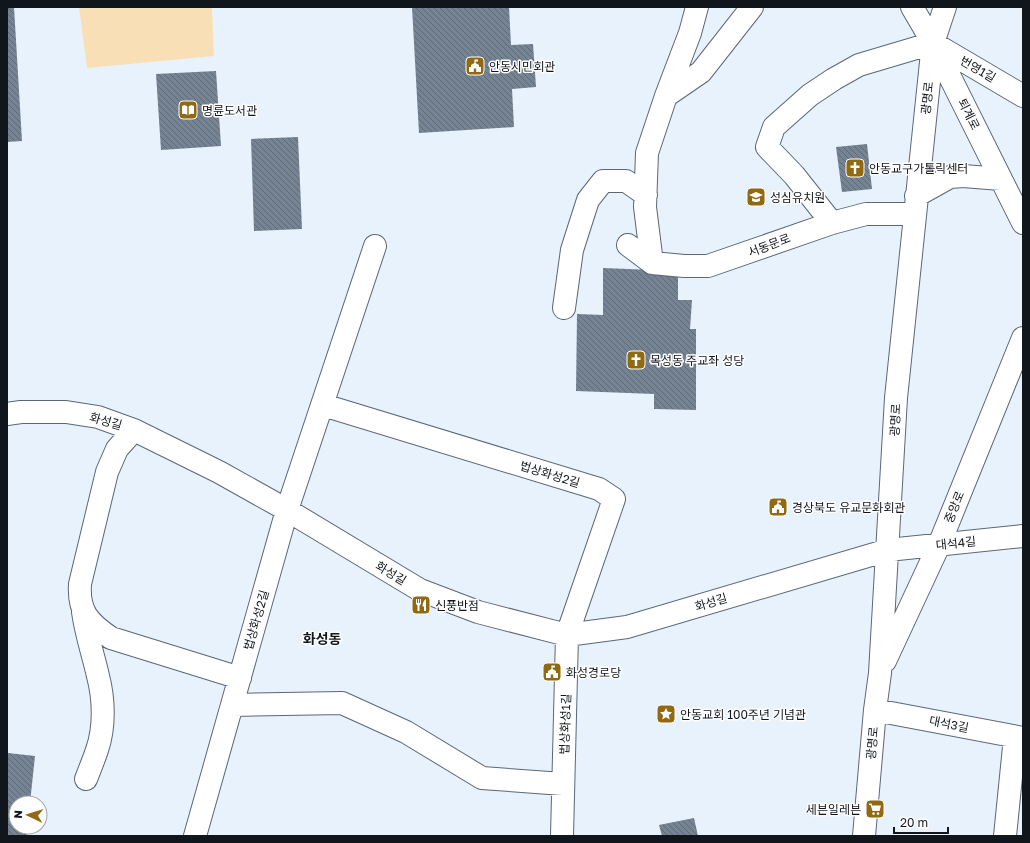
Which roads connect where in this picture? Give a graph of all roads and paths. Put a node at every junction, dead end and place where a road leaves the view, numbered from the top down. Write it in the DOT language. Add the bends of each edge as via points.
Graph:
graph roads {
  1 [pos="697,7"];
  2 [pos="752,7"];
  3 [pos="912,7"];
  4 [pos="945,7"];
  5 [pos="933,43"];
  6 [pos="666,96"];
  7 [pos="1023,96"];
  8 [pos="1001,179"];
  9 [pos="646,195"];
  10 [pos="915,205"];
  11 [pos="832,223"];
  12 [pos="1023,223"];
  13 [pos="628,245"];
  14 [pos="375,246"];
  15 [pos="652,263"];
  16 [pos="564,308"];
  17 [pos="1023,338"];
  18 [pos="322,405"];
  19 [pos="7,414"];
  20 [pos="134,430"];
  21 [pos="614,500"];
  22 [pos="287,510"];
  23 [pos="1023,536"];
  24 [pos="939,545"];
  25 [pos="888,550"];
  26 [pos="83,609"];
  27 [pos="567,635"];
  28 [pos="880,673"];
  29 [pos="240,678"];
  30 [pos="233,705"];
  31 [pos="875,710"];
  32 [pos="1019,737"];
  33 [pos="86,779"];
  34 [pos="563,784"];
  35 [pos="195,836"];
  36 [pos="562,836"];
  37 [pos="864,836"];
  38 [pos="1004,836"];
  1 -- 6 [label="street"];
  2 -- 6 [label="street" via="701,72"];
  3 -- 5 [label="street, 퇴계로"];
  4 -- 5 [label="street, 광명로"];
  5 -- 7 [label="street, 번영1길"];
  5 -- 8 [label="street, 퇴계로"];
  5 -- 10 [label="street, 광명로"];
  5 -- 11 [label="street" via="859,65 810,95 774,127 767,148 794,175"];
  6 -- 9 [label="street" via="647,153"];
  8 -- 10 [label="street" via="950,177"];
  8 -- 12 [label="street, 퇴계로"];
  9 -- 15 [label="street" via="645,207"];
  9 -- 16 [label="street" via="626,181 604,181 588,200 572,250"];
  10 -- 11 [label="street, 서동문로"];
  10 -- 25 [label="street, 광명로" via="896,398"];
  11 -- 15 [label="street, 서동문로" via="708,266"];
  13 -- 15 [label="street"];
  14 -- 18 [label="street, 법상화성2길"];
  17 -- 24 [label="street, 중앙로"];
  18 -- 21 [label="street, 법상화성2길" via="599,489"];
  18 -- 22 [label="street, 법상화성2길"];
  19 -- 20 [label="street, 화성길" via="66,412 98,417"];
  20 -- 22 [label="street, 화성길" via="219,472"];
  20 -- 26 [label="street" via="117,449 107,472 80,584 79,597"];
  21 -- 27 [label="street, 법상화성1길"];
  22 -- 27 [label="street, 화성길" via="420,590 478,612"];
  22 -- 29 [label="street, 법상화성2길"];
  23 -- 24 [label="street, 대석4길"];
  24 -- 25 [label="street, 대석4길"];
  24 -- 28 [label="street, 중앙로"];
  25 -- 27 [label="street, 화성길" via="627,627"];
  25 -- 28 [label="street, 광명로"];
  26 -- 29 [label="street" via="90,620 111,638"];
  26 -- 33 [label="street" via="86,631 99,677 102,703 102,726 98,748"];
  27 -- 34 [label="street, 법상화성1길"];
  28 -- 31 [label="street, 광명로"];
  29 -- 30 [label="street, 법상화성2길"];
  30 -- 34 [label="street" via="342,703 406,732 482,778"];
  30 -- 35 [label="street, 법상화성2길"];
  31 -- 32 [label="street, 대석3길"];
  31 -- 37 [label="street, 광명로"];
  32 -- 38 [label="street"];
  34 -- 36 [label="street, 법상화성1길"];
}
